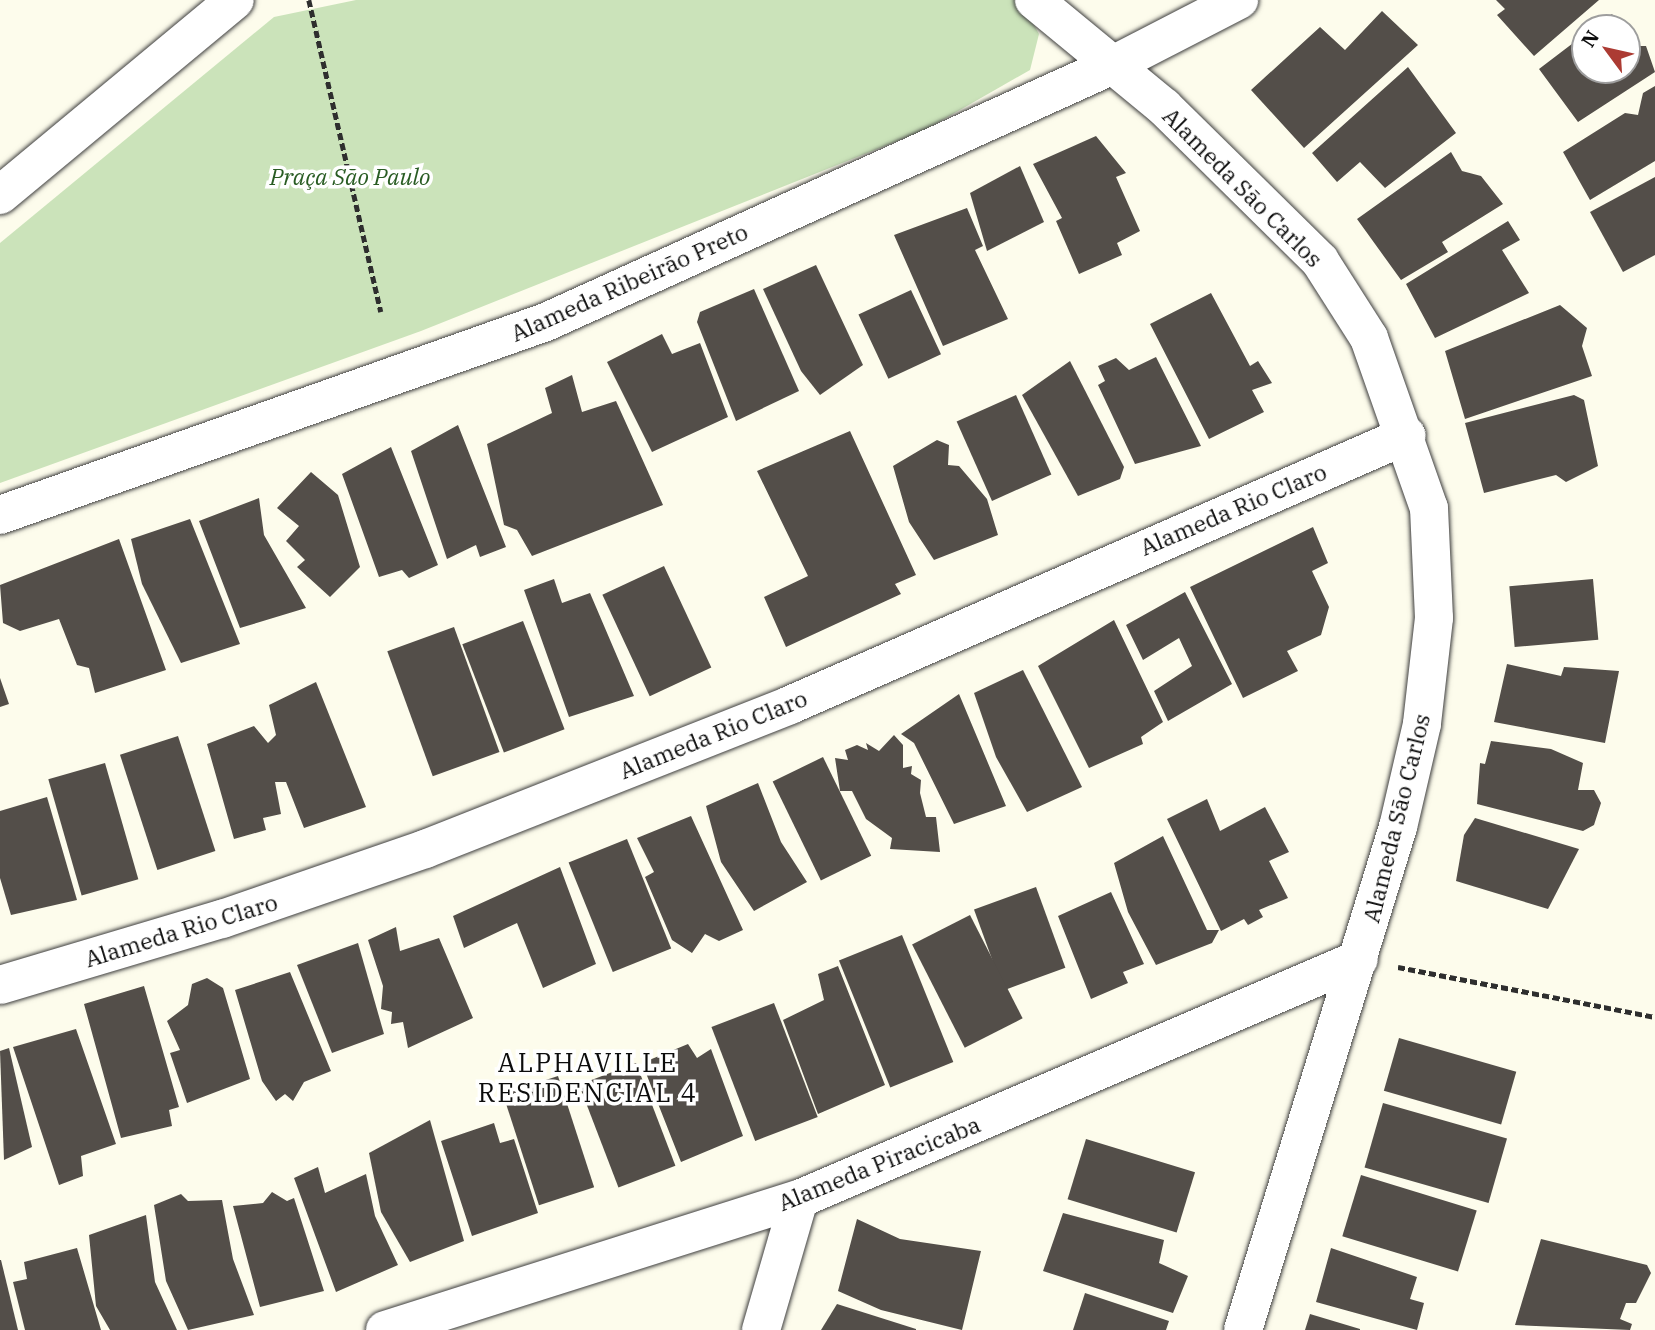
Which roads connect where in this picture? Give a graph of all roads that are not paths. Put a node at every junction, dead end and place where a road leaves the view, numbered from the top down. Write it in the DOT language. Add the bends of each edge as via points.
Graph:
graph roads {
  1 [pos="1034,0"];
  2 [pos="1239,0"];
  3 [pos="219,5"];
  4 [pos="1113,65"];
  5 [pos="0,195"];
  6 [pos="1407,435"];
  7 [pos="0,515"];
  8 [pos="1359,959"];
  9 [pos="0,985"];
  10 [pos="799,1199"];
  11 [pos="385,1330"];
  12 [pos="761,1330"];
  13 [pos="1243,1330"];
  1 -- 4 [label="street, Alameda São Carlos"];
  2 -- 4 [label="street, Alameda Ribeirão Preto"];
  3 -- 5 [label="street"];
  4 -- 6 [label="street, Alameda São Carlos" via="1233,170 1320,261 1369,338"];
  4 -- 7 [label="street, Alameda Ribeirão Preto" via="546,322"];
  6 -- 8 [label="street, Alameda São Carlos" via="1429,508 1434,618 1422,724"];
  6 -- 9 [label="street, Alameda Rio Claro" via="790,705 425,849 222,919"];
  8 -- 10 [label="street, Alameda Piracicaba"];
  8 -- 13 [label="street, Alameda São Carlos"];
  10 -- 11 [label="street, Alameda Piracicaba"];
  10 -- 12 [label="street"];
}
